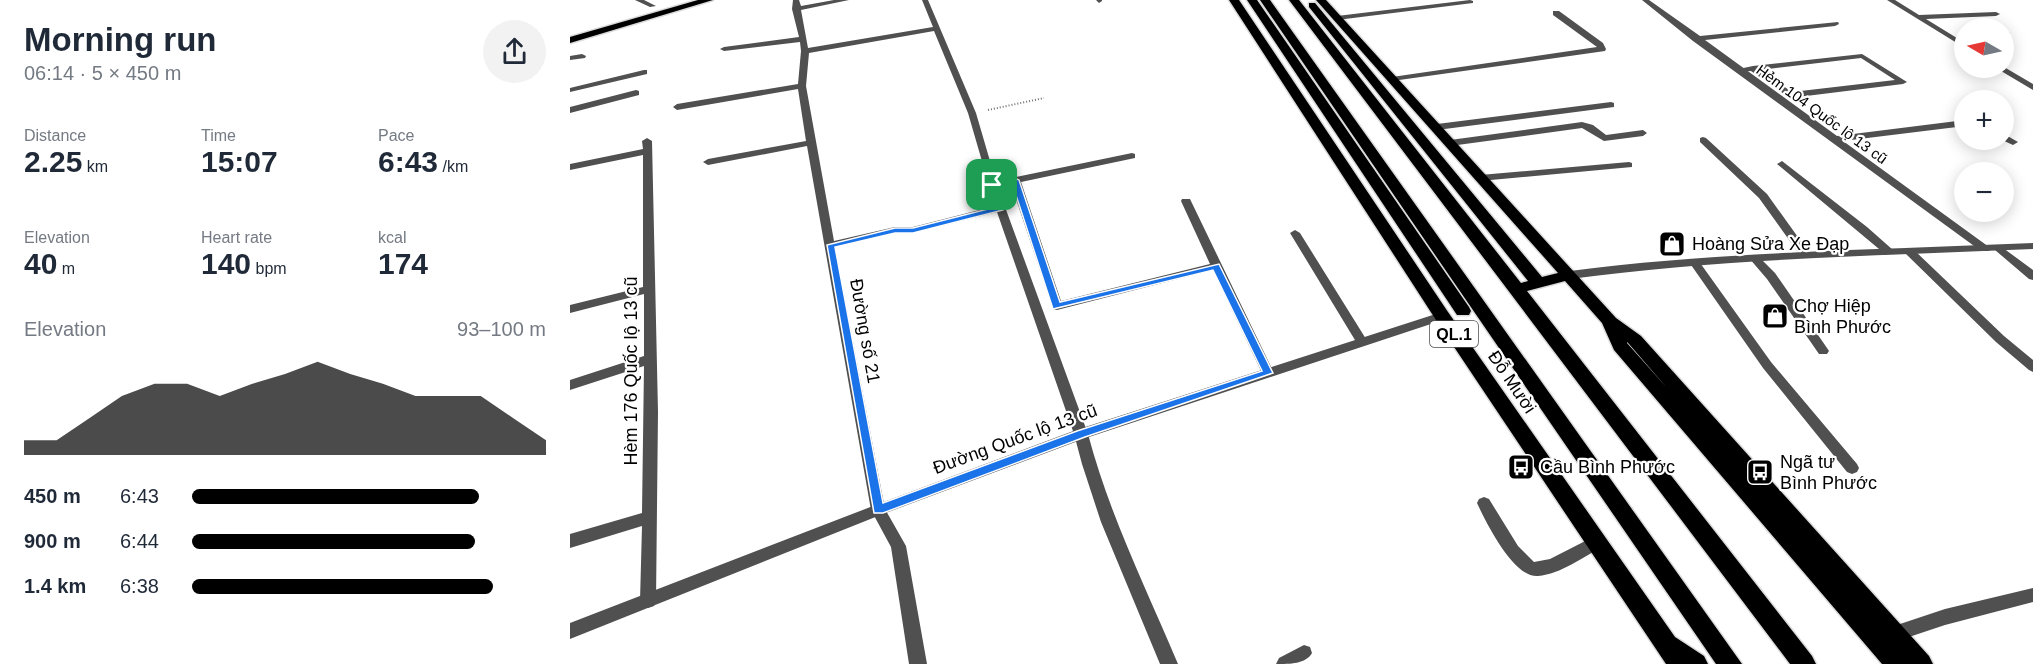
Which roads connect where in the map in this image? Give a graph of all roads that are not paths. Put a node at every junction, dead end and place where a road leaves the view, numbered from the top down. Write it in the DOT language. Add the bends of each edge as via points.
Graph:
graph roads {
  1 [pos="638,0"];
  2 [pos="675,0"];
  3 [pos="708,0"];
  4 [pos="846,0"];
  5 [pos="925,0"];
  6 [pos="1234,0"];
  7 [pos="1252,0"];
  8 [pos="1265,0"];
  9 [pos="1294,0"];
  10 [pos="1308,0"];
  11 [pos="1321,0"];
  12 [pos="1645,0"];
  13 [pos="1890,0"];
  14 [pos="1471,2"];
  15 [pos="796,5"];
  16 [pos="652,6"];
  17 [pos="1556,13"];
  18 [pos="1996,14"];
  19 [pos="1918,17"];
  20 [pos="1337,18"];
  21 [pos="1835,24"];
  22 [pos="570,29"];
  23 [pos="936,29"];
  24 [pos="1952,38"];
  25 [pos="1696,39"];
  26 [pos="570,40"];
  27 [pos="804,45"];
  28 [pos="724,49"];
  29 [pos="582,56"];
  30 [pos="570,58"];
  31 [pos="1753,68"];
  32 [pos="1738,69"];
  33 [pos="644,72"];
  34 [pos="2014,76"];
  35 [pos="1392,79"];
  36 [pos="802,87"];
  37 [pos="2033,88"];
  38 [pos="570,90"];
  39 [pos="636,93"];
  40 [pos="1324,96"];
  41 [pos="1611,105"];
  42 [pos="677,107"];
  43 [pos="570,110"];
  44 [pos="1954,124"];
  45 [pos="1437,127"];
  46 [pos="1643,133"];
  47 [pos="1834,139"];
  48 [pos="1703,140"];
  49 [pos="811,142"];
  50 [pos="1450,143"];
  51 [pos="1132,156"];
  52 [pos="708,162"];
  53 [pos="1782,164"];
  54 [pos="1629,165"];
  55 [pos="570,167"];
  56 [pos="1480,178"];
  57 [pos="1015,180"];
  58 [pos="992,185"];
  59 [pos="1186,201"];
  60 [pos="1000,208"];
  61 [pos="1296,233"];
  62 [pos="831,245"];
  63 [pos="2033,246"];
  64 [pos="1999,248"];
  65 [pos="1985,249"];
  66 [pos="1889,252"];
  67 [pos="1910,252"];
  68 [pos="1806,255"];
  69 [pos="1754,258"];
  70 [pos="1694,262"];
  71 [pos="1216,266"];
  72 [pos="1570,274"];
  73 [pos="2033,276"];
  74 [pos="1538,283"];
  75 [pos="649,289"];
  76 [pos="1518,289"];
  77 [pos="1482,306"];
  78 [pos="570,309"];
  79 [pos="1463,311"];
  80 [pos="1442,316"];
  81 [pos="1610,322"];
  82 [pos="1362,342"];
  83 [pos="1823,351"];
  84 [pos="650,359"];
  85 [pos="2033,367"];
  86 [pos="1268,373"];
  87 [pos="570,385"];
  88 [pos="1081,434"];
  89 [pos="1852,468"];
  90 [pos="1484,503"];
  91 [pos="879,510"];
  92 [pos="649,517"];
  93 [pos="570,541"];
  94 [pos="1597,542"];
  95 [pos="2033,595"];
  96 [pos="648,601"];
  97 [pos="570,631"];
  98 [pos="1894,634"];
  99 [pos="1663,638"];
  100 [pos="1304,653"];
  101 [pos="918,664"];
  102 [pos="1169,664"];
  103 [pos="1285,664"];
  104 [pos="1680,664"];
  105 [pos="1696,664"];
  106 [pos="1730,664"];
  107 [pos="1804,664"];
  108 [pos="1897,664"];
  109 [pos="1921,664"];
  1 -- 16 [label="street"];
  2 -- 16 [label="highway"];
  3 -- 26 [label="highway"];
  4 -- 15 [label="street"];
  5 -- 23 [label="street"];
  6 -- 80 [label="highway, Đỗ Mười / QL.1"];
  7 -- 40 [label="highway, QL.1"];
  8 -- 40 [label="highway, QL.1"];
  9 -- 76 [label="highway"];
  10 -- 74 [label="highway"];
  11 -- 20 [label="highway"];
  12 -- 25 [label="street, Hẻm 104 Quốc lộ 13 cũ"];
  13 -- 19 [label="street"];
  14 -- 20 [label="street"];
  15 -- 27 [label="street, Đường số 21"];
  16 -- 22 [label="highway"];
  17 -- 35 [label="street" via="1602,49"];
  18 -- 19 [label="street"];
  19 -- 24 [label="street"];
  20 -- 35 [label="highway"];
  21 -- 25 [label="street"];
  23 -- 27 [label="street"];
  23 -- 58 [label="street" via="972,113"];
  25 -- 32 [label="street, Hẻm 104 Quốc lộ 13 cũ"];
  27 -- 28 [label="street"];
  27 -- 36 [label="street, Đường số 21"];
  29 -- 30 [label="street"];
  31 -- 31 [label="street" via="1862,56 1903,82 1790,95"];
  31 -- 32 [label="street"];
  32 -- 47 [label="street, Hẻm 104 Quốc lộ 13 cũ"];
  33 -- 38 [label="street"];
  34 -- 37 [label="street"];
  35 -- 45 [label="highway"];
  36 -- 42 [label="street"];
  36 -- 49 [label="street, Đường số 21"];
  39 -- 43 [label="street"];
  40 -- 77 [label="highway, Đỗ Mười / QL.1"];
  40 -- 79 [label="highway, QL.1"];
  41 -- 45 [label="street"];
  44 -- 47 [label="street"];
  45 -- 50 [label="highway"];
  46 -- 50 [label="street" via="1604,138 1582,125"];
  47 -- 65 [label="street, Hẻm 104 Quốc lộ 13 cũ"];
  48 -- 68 [label="street" via="1763,196"];
  49 -- 52 [label="street"];
  49 -- 62 [label="street, Đường số 21"];
  50 -- 56 [label="highway"];
  51 -- 57 [label="street"];
  53 -- 66 [label="street" via="1831,206 1865,228"];
  54 -- 56 [label="street"];
  55 -- 75 [label="street, Hèm 176 Quốc lộ 13 cũ" via="647,146"];
  56 -- 72 [label="highway"];
  57 -- 58 [label="street"];
  57 -- 71 [label="street" via="1057,306"];
  58 -- 60 [label="street"];
  59 -- 71 [label="street"];
  60 -- 62 [label="street"];
  60 -- 88 [label="street"];
  61 -- 82 [label="street"];
  62 -- 91 [label="street, Đường số 21"];
  63 -- 64 [label="street"];
  64 -- 65 [label="street"];
  64 -- 73 [label="street"];
  65 -- 67 [label="street"];
  66 -- 67 [label="street"];
  66 -- 68 [label="street"];
  67 -- 85 [label="street"];
  68 -- 69 [label="street"];
  69 -- 70 [label="street"];
  69 -- 83 [label="street"];
  70 -- 72 [label="street"];
  70 -- 89 [label="street" via="1767,365"];
  71 -- 86 [label="street"];
  72 -- 74 [label="highway"];
  72 -- 81 [label="highway"];
  74 -- 76 [label="highway"];
  75 -- 78 [label="street"];
  75 -- 84 [label="street, Hèm 176 Quốc lộ 13 cũ"];
  76 -- 107 [label="highway"];
  77 -- 79 [label="highway, Đường Quốc lộ 13 cũ"];
  77 -- 106 [label="highway, Đỗ Mười / QL.1"];
  79 -- 80 [label="highway, Đường Quốc lộ 13 cũ"];
  80 -- 82 [label="street, Đường Quốc lộ 13 cũ"];
  80 -- 94 [label="highway, Đỗ Mười / QL.1"];
  81 -- 98 [label="highway" via="1635,340"];
  81 -- 108 [label="highway" via="1620,346"];
  82 -- 86 [label="street, Đường Quốc lộ 13 cũ"];
  84 -- 87 [label="street"];
  84 -- 92 [label="street, Hèm 176 Quốc lộ 13 cũ"];
  86 -- 88 [label="street, Đường Quốc lộ 13 cũ"];
  88 -- 91 [label="street, Đường Quốc lộ 13 cũ"];
  88 -- 102 [label="street" via="1089,471 1111,533"];
  90 -- 94 [label="street" via="1523,565 1534,570 1546,568"];
  91 -- 96 [label="street, Đường Quốc lộ 13 cũ"];
  91 -- 101 [label="street, Đường số 21" via="898,546"];
  92 -- 93 [label="street"];
  92 -- 96 [label="street, Hèm 176 Quốc lộ 13 cũ"];
  94 -- 99 [label="highway, Đỗ Mười / QL.1"];
  95 -- 98 [label="street"];
  96 -- 97 [label="street, Đường Quốc lộ 13 cũ"];
  98 -- 109 [label="highway"];
  99 -- 104 [label="highway, Đỗ Mười / QL.1"];
  99 -- 105 [label="highway"];
  100 -- 103 [label="street"];
}
